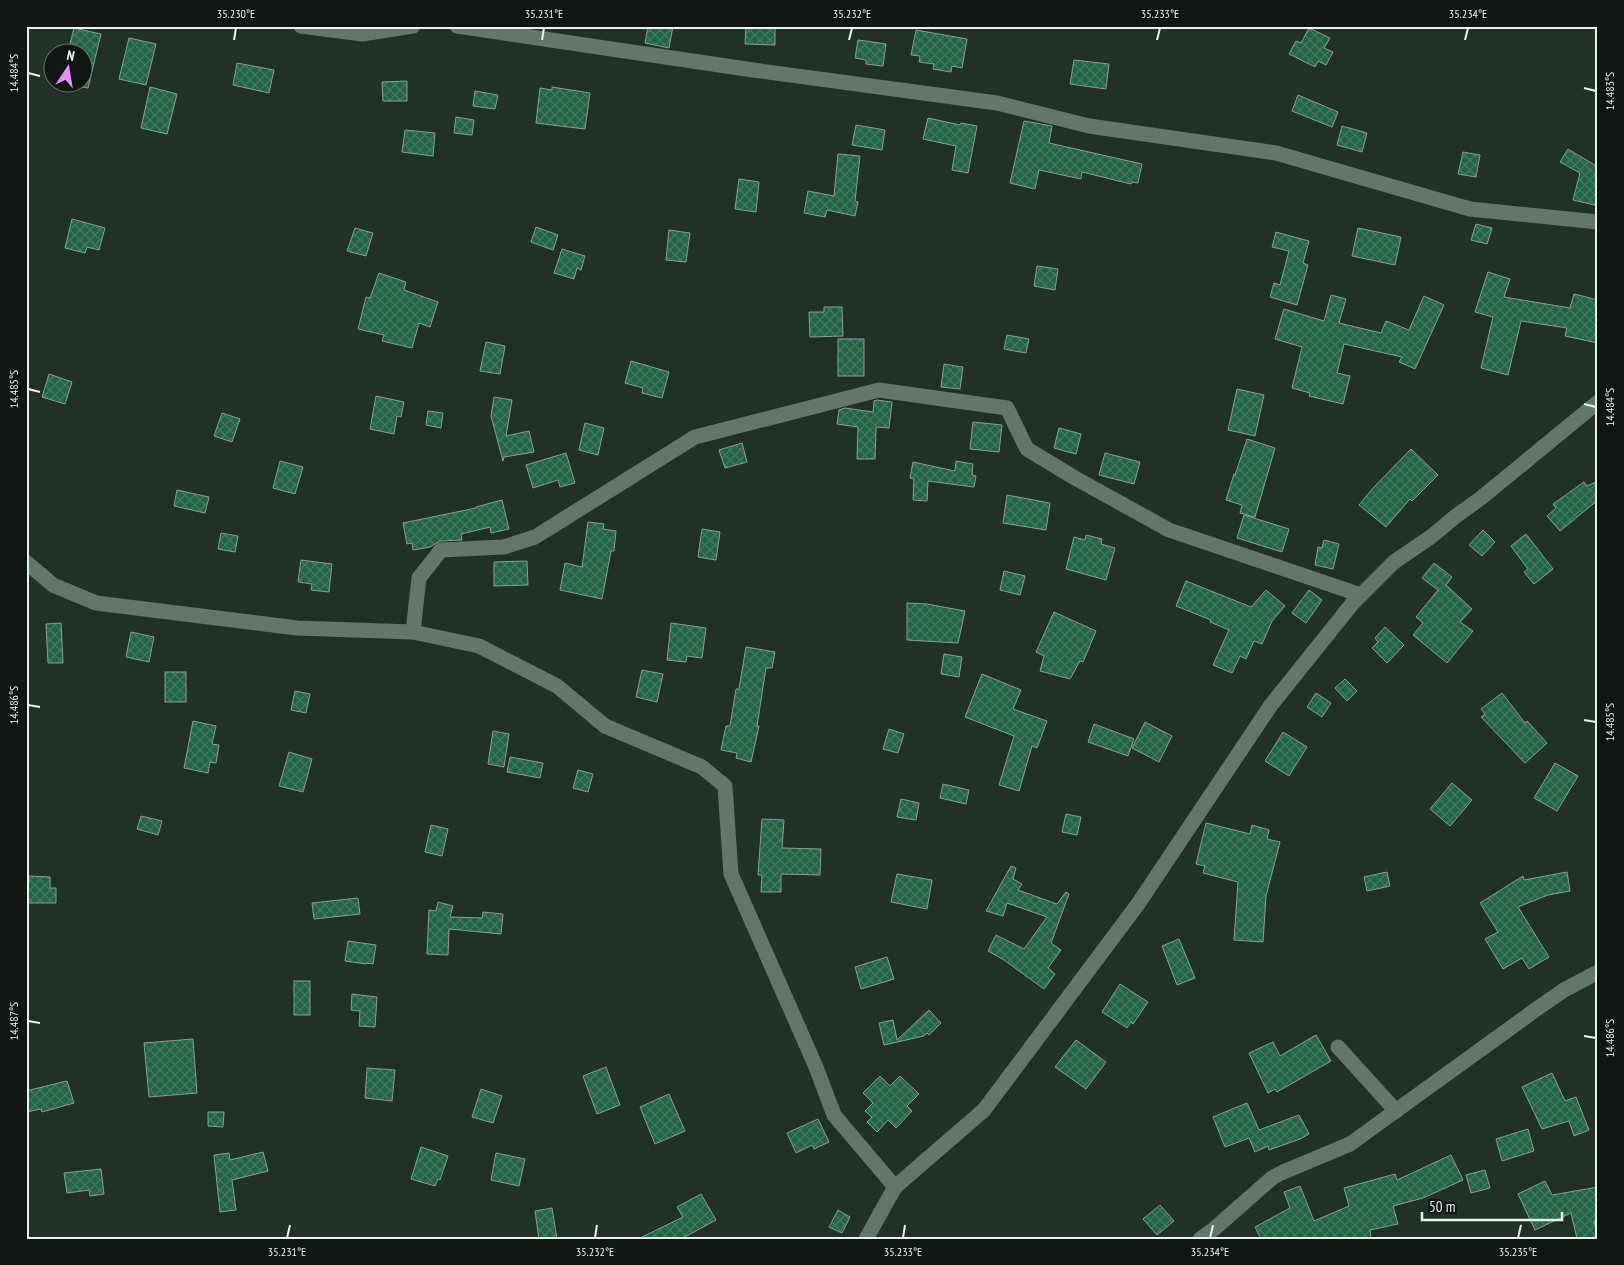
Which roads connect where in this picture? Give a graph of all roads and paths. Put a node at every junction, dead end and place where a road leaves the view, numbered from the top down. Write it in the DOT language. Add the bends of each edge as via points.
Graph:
graph roads {
  1 [pos="301,26"];
  2 [pos="413,26"];
  3 [pos="456,26"];
  4 [pos="1598,222"];
  5 [pos="1598,402"];
  6 [pos="26,562"];
  7 [pos="1361,595"];
  8 [pos="413,632"];
  9 [pos="1598,972"];
  10 [pos="1338,1047"];
  11 [pos="1396,1111"];
  12 [pos="895,1187"];
  13 [pos="866,1239"];
  14 [pos="1200,1239"];
  1 -- 2 [label="street" via="362,34"];
  3 -- 4 [label="street" via="997,102 1089,126 1276,154 1470,209"];
  5 -- 7 [label="street" via="1481,498 1394,562"];
  6 -- 8 [label="street" via="53,584 96,602 297,628"];
  7 -- 8 [label="street" via="1169,530 1027,449 1008,408 879,390 695,437 535,537 504,547 441,550 419,578"];
  7 -- 12 [label="street" via="1271,706 1138,904 984,1110"];
  8 -- 12 [label="street" via="479,646 557,686 605,726 702,768 725,786 731,874 834,1115"];
  9 -- 11 [label="street" via="1564,990"];
  10 -- 11 [label="street"];
  11 -- 14 [label="street" via="1350,1144 1281,1172"];
  12 -- 13 [label="street"];
}
